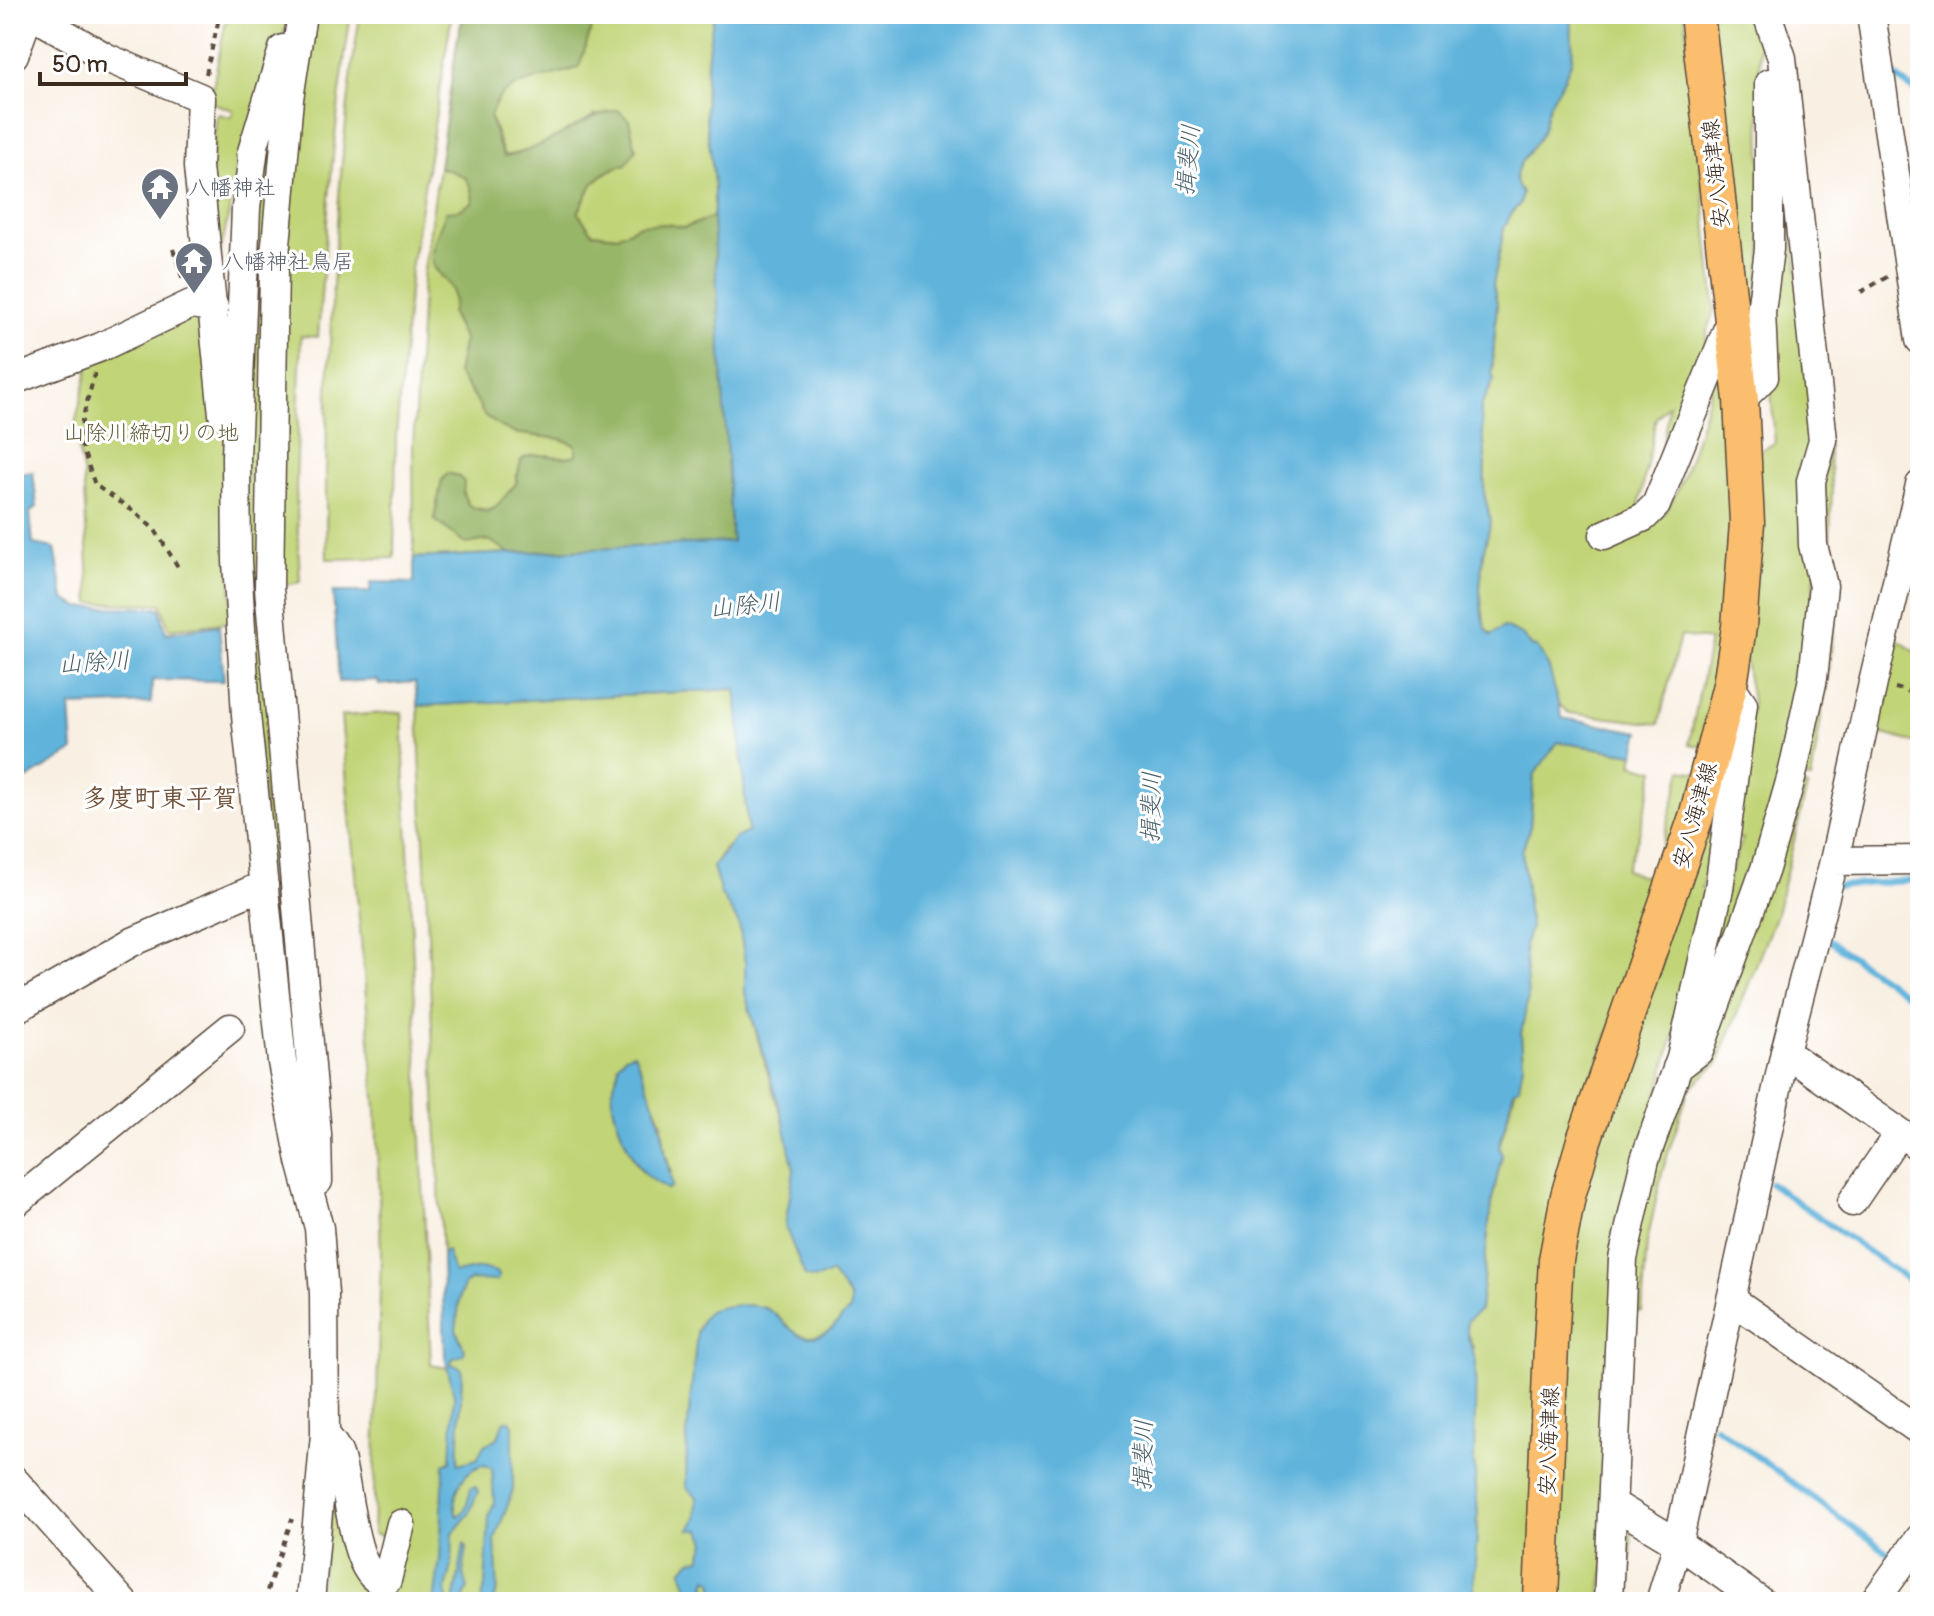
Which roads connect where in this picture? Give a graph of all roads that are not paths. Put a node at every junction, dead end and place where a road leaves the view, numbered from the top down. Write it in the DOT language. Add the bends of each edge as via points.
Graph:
graph roads {
  1 [pos="30,14"];
  2 [pos="1697,14"];
  3 [pos="1766,14"];
  4 [pos="1871,14"];
  5 [pos="302,17"];
  6 [pos="14,55"];
  7 [pos="255,140"];
  8 [pos="1910,245"];
  9 [pos="202,306"];
  10 [pos="1732,318"];
  11 [pos="1920,340"];
  12 [pos="14,380"];
  13 [pos="1741,400"];
  14 [pos="236,457"];
  15 [pos="1920,485"];
  16 [pos="1916,523"];
  17 [pos="1604,535"];
  18 [pos="1730,685"];
  19 [pos="1920,860"];
  20 [pos="1834,861"];
  21 [pos="264,885"];
  22 [pos="14,1010"];
  23 [pos="230,1028"];
  24 [pos="1785,1052"];
  25 [pos="1677,1068"];
  26 [pos="1910,1140"];
  27 [pos="1852,1202"];
  28 [pos="14,1204"];
  29 [pos="319,1228"];
  30 [pos="1731,1299"];
  31 [pos="1920,1431"];
  32 [pos="325,1434"];
  33 [pos="14,1480"];
  34 [pos="1613,1504"];
  35 [pos="401,1524"];
  36 [pos="1920,1538"];
  37 [pos="1678,1543"];
  38 [pos="123,1602"];
  39 [pos="310,1602"];
  40 [pos="1541,1602"];
  41 [pos="1608,1602"];
  42 [pos="1660,1602"];
  43 [pos="1761,1602"];
  44 [pos="1874,1602"];
  1 -- 6 [label="street"];
  1 -- 9 [label="street" via="107,58 201,98"];
  2 -- 10 [label="main road, 安八海津線"];
  3 -- 13 [label="street" via="1769,249 1761,312 1764,377"];
  3 -- 25 [label="street" via="1782,58 1823,440 1811,481 1813,545 1823,586 1813,678 1765,869 1699,1051"];
  4 -- 8 [label="street"];
  5 -- 7 [label="street" via="281,53"];
  5 -- 29 [label="street" via="274,267 269,588 317,1134"];
  7 -- 9 [label="street"];
  7 -- 14 [label="street" via="246,208"];
  8 -- 11 [label="street"];
  9 -- 12 [label="street"];
  9 -- 14 [label="street" via="223,418"];
  10 -- 13 [label="main road, 安八海津線"];
  10 -- 17 [label="street" via="1656,505 1644,517"];
  13 -- 18 [label="main road, 安八海津線" via="1747,523"];
  14 -- 21 [label="street" via="246,715"];
  15 -- 16 [label="street"];
  16 -- 20 [label="street"];
  18 -- 25 [label="street" via="1743,704 1729,830"];
  18 -- 40 [label="main road, 安八海津線" via="1696,817 1568,1196 1556,1260"];
  19 -- 20 [label="street"];
  20 -- 24 [label="street"];
  21 -- 22 [label="street" via="130,943"];
  21 -- 29 [label="street" via="282,1062"];
  23 -- 28 [label="street"];
  24 -- 26 [label="street"];
  24 -- 30 [label="street"];
  25 -- 34 [label="street" via="1645,1159 1623,1259"];
  26 -- 27 [label="street"];
  29 -- 32 [label="street"];
  30 -- 31 [label="street"];
  30 -- 37 [label="street"];
  32 -- 35 [label="street" via="339,1453 359,1555 381,1582 391,1571"];
  32 -- 39 [label="street"];
  33 -- 38 [label="street"];
  34 -- 37 [label="street"];
  34 -- 41 [label="street"];
  36 -- 44 [label="street"];
  37 -- 42 [label="street"];
  37 -- 43 [label="street"];
}
